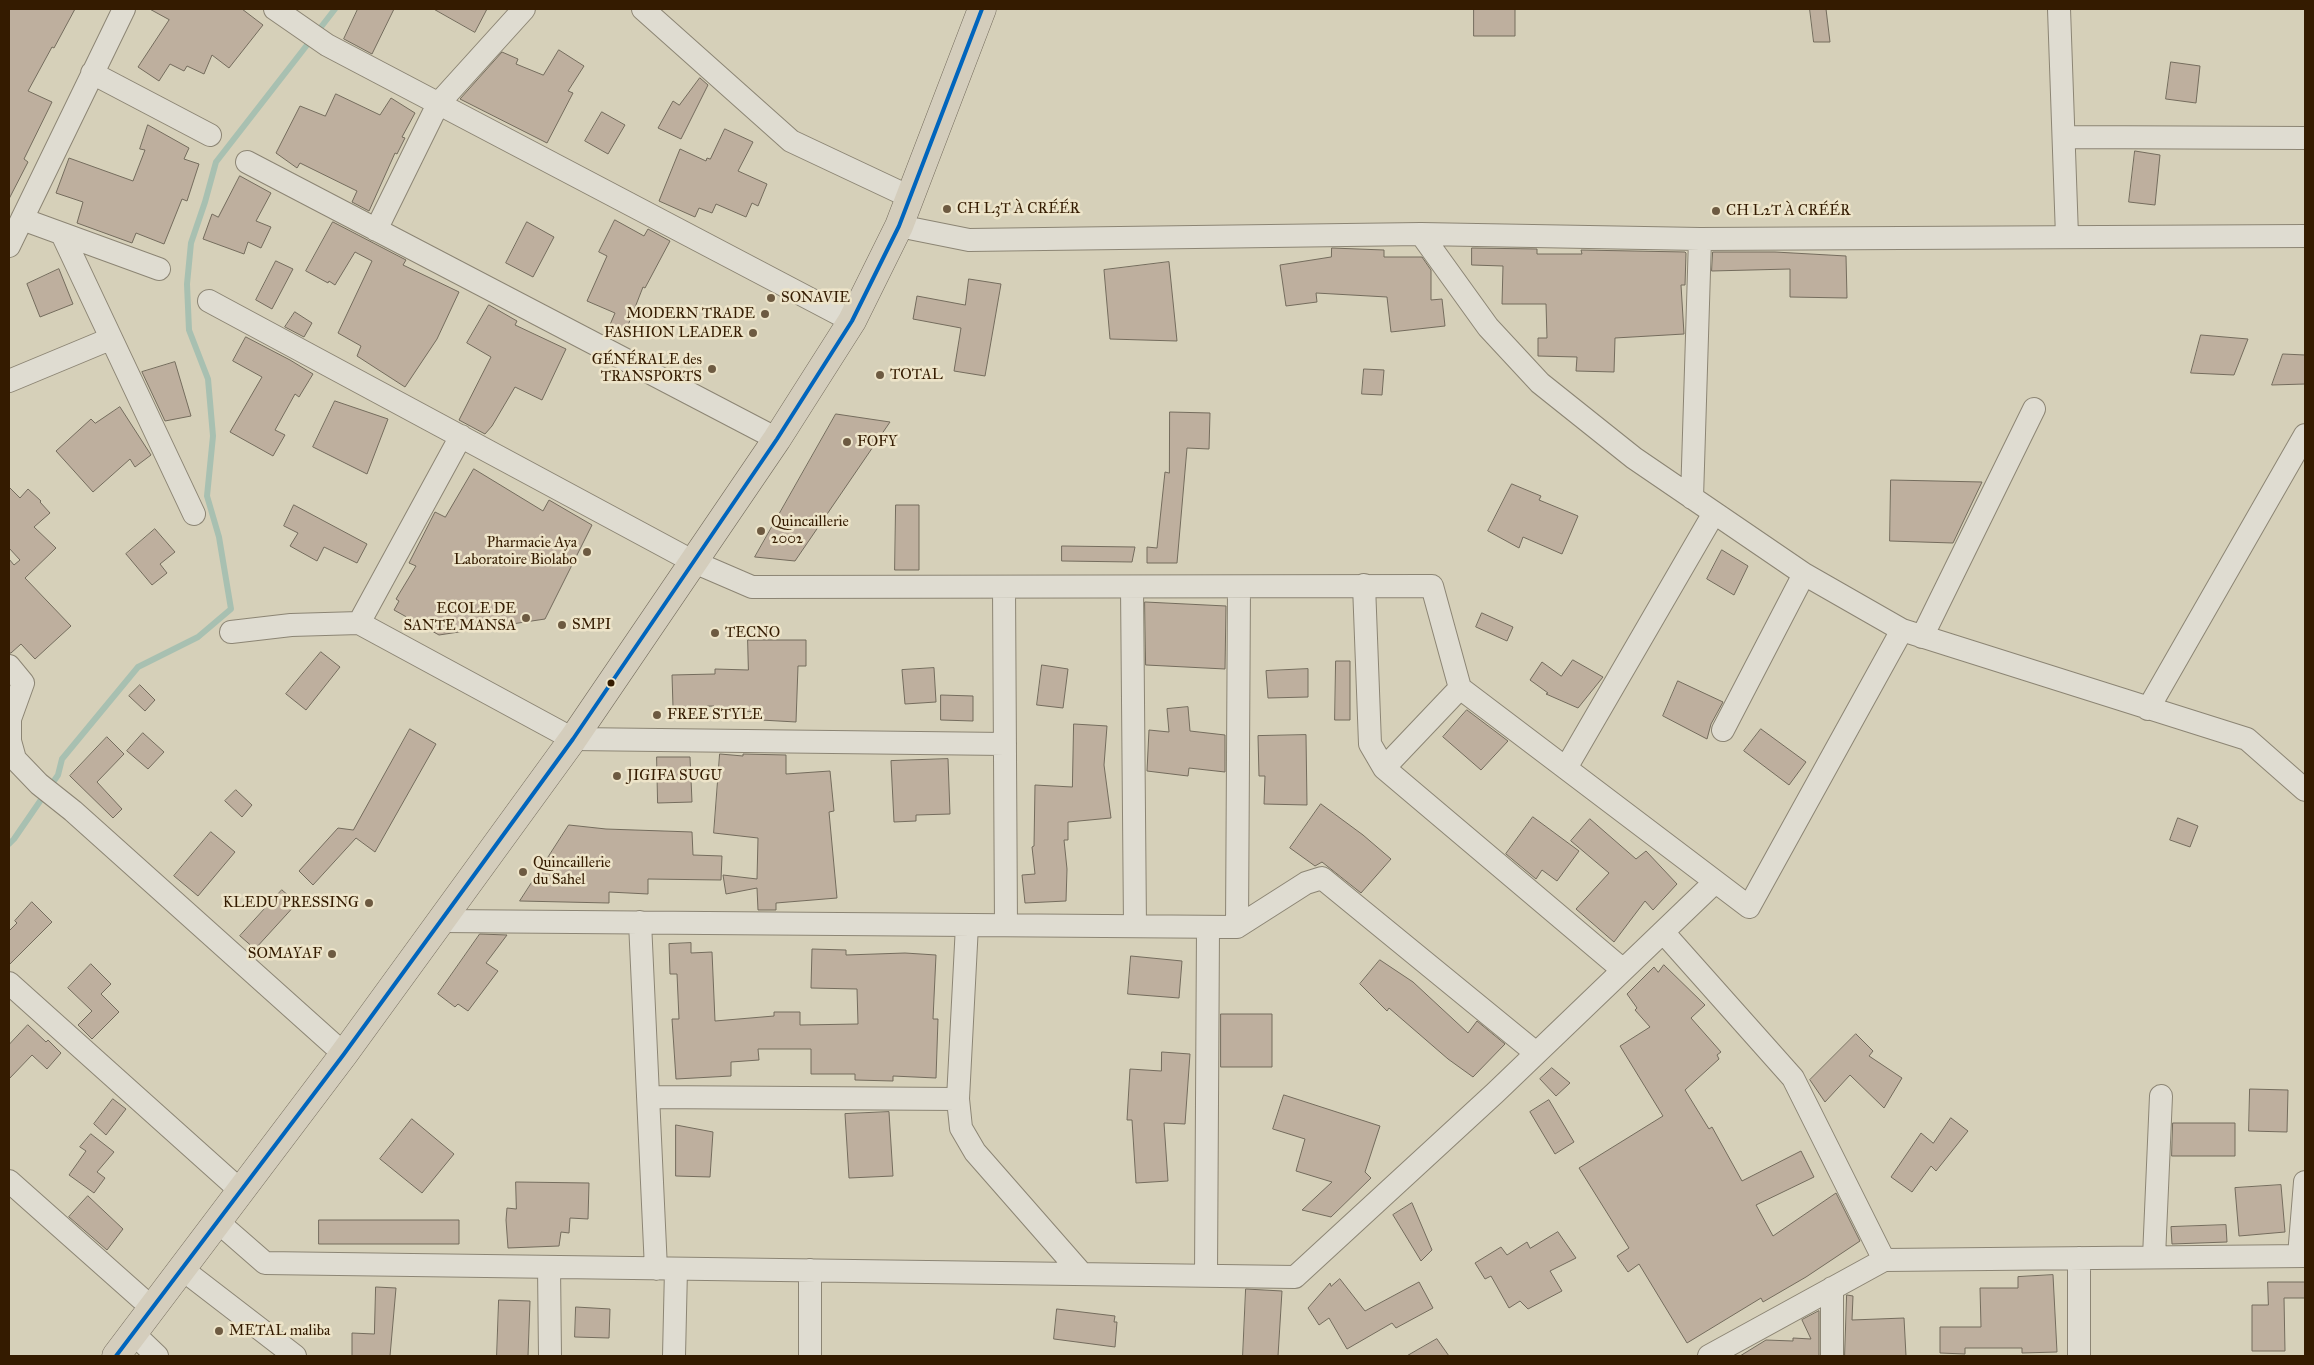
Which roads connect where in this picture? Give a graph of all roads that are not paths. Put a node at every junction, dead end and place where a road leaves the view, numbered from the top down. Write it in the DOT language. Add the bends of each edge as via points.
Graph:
graph roads {
  1 [pos="124,9"];
  2 [pos="276,9"];
  3 [pos="524,9"];
  4 [pos="643,9"];
  5 [pos="982,9"];
  6 [pos="2059,9"];
  7 [pos="92,73"];
  8 [pos="438,104"];
  9 [pos="210,135"];
  10 [pos="2064,137"];
  11 [pos="2305,138"];
  12 [pos="247,162"];
  13 [pos="910,198"];
  14 [pos="22,219"];
  15 [pos="899,226"];
  16 [pos="376,230"];
  17 [pos="62,234"];
  18 [pos="1421,234"];
  19 [pos="2067,236"];
  20 [pos="2305,236"];
  21 [pos="1700,239"];
  22 [pos="9,246"];
  23 [pos="159,269"];
  24 [pos="209,301"];
  25 [pos="852,321"];
  26 [pos="110,339"];
  27 [pos="9,381"];
  28 [pos="2034,409"];
  29 [pos="2305,435"];
  30 [pos="461,436"];
  31 [pos="778,439"];
  32 [pos="2299,458"];
  33 [pos="1692,498"];
  34 [pos="1714,513"];
  35 [pos="194,514"];
  36 [pos="694,562"];
  37 [pos="1804,574"];
  38 [pos="1364,585"];
  39 [pos="1004,587"];
  40 [pos="1132,587"];
  41 [pos="1239,587"];
  42 [pos="359,623"];
  43 [pos="230,632"];
  44 [pos="1912,634"];
  45 [pos="9,666"];
  46 [pos="1460,688"];
  47 [pos="2148,709"];
  48 [pos="1723,730"];
  49 [pos="573,739"];
  50 [pos="1005,744"];
  51 [pos="12,762"];
  52 [pos="1384,768"];
  53 [pos="1566,768"];
  54 [pos="2305,790"];
  55 [pos="1715,882"];
  56 [pos="441,921"];
  57 [pos="640,922"];
  58 [pos="967,925"];
  59 [pos="1006,925"];
  60 [pos="1135,926"];
  61 [pos="1208,927"];
  62 [pos="1237,927"];
  63 [pos="1663,932"];
  64 [pos="1623,970"];
  65 [pos="9,983"];
  66 [pos="1536,1053"];
  67 [pos="344,1054"];
  68 [pos="2161,1096"];
  69 [pos="648,1097"];
  70 [pos="958,1099"];
  71 [pos="9,1182"];
  72 [pos="2305,1182"];
  73 [pos="241,1191"];
  74 [pos="218,1222"];
  75 [pos="2302,1256"];
  76 [pos="2154,1257"];
  77 [pos="2079,1258"];
  78 [pos="1884,1260"];
  79 [pos="549,1267"];
  80 [pos="182,1269"];
  81 [pos="666,1269"];
  82 [pos="810,1270"];
  83 [pos="1082,1274"];
  84 [pos="1206,1276"];
  85 [pos="1832,1288"];
  86 [pos="152,1308"];
  87 [pos="133,1333"];
  88 [pos="116,1356"];
  89 [pos="157,1356"];
  90 [pos="295,1356"];
  91 [pos="550,1356"];
  92 [pos="674,1356"];
  93 [pos="810,1356"];
  94 [pos="1709,1356"];
  95 [pos="1832,1356"];
  96 [pos="2079,1356"];
  1 -- 7 [label="street"];
  2 -- 8 [label="street" via="327,45"];
  3 -- 8 [label="street"];
  4 -- 13 [label="street" via="791,141"];
  5 -- 13 [label="main road"];
  6 -- 10 [label="street"];
  7 -- 9 [label="street"];
  7 -- 14 [label="street"];
  8 -- 16 [label="street"];
  8 -- 25 [label="street"];
  10 -- 11 [label="street"];
  10 -- 19 [label="street"];
  12 -- 16 [label="street"];
  13 -- 15 [label="main road"];
  14 -- 17 [label="street"];
  14 -- 22 [label="street"];
  15 -- 18 [label="street" via="970,240"];
  15 -- 25 [label="main road"];
  16 -- 31 [label="street"];
  17 -- 23 [label="street"];
  17 -- 26 [label="street"];
  18 -- 21 [label="street"];
  18 -- 33 [label="street" via="1488,327 1540,383 1634,458"];
  19 -- 20 [label="street"];
  19 -- 21 [label="street"];
  21 -- 33 [label="street"];
  24 -- 30 [label="street"];
  25 -- 31 [label="main road"];
  26 -- 27 [label="street"];
  26 -- 35 [label="street"];
  28 -- 44 [label="street"];
  29 -- 32 [label="street"];
  30 -- 36 [label="street"];
  30 -- 42 [label="street"];
  31 -- 36 [label="main road"];
  32 -- 47 [label="street"];
  33 -- 34 [label="street"];
  34 -- 37 [label="street"];
  34 -- 53 [label="street"];
  36 -- 39 [label="street" via="752,587"];
  36 -- 49 [label="main road"];
  37 -- 44 [label="street"];
  37 -- 48 [label="street"];
  38 -- 41 [label="street"];
  38 -- 46 [label="street" via="1432,586"];
  38 -- 52 [label="street" via="1370,744"];
  39 -- 40 [label="street"];
  39 -- 50 [label="street"];
  40 -- 41 [label="street"];
  40 -- 60 [label="street"];
  41 -- 62 [label="street"];
  42 -- 43 [label="street" via="292,625"];
  42 -- 49 [label="street"];
  44 -- 47 [label="street"];
  44 -- 55 [label="street" via="1748,907"];
  45 -- 51 [label="street" via="23,683 10,719"];
  46 -- 52 [label="street"];
  46 -- 53 [label="street"];
  47 -- 54 [label="street" via="2247,739"];
  49 -- 50 [label="street"];
  49 -- 56 [label="main road"];
  50 -- 59 [label="street"];
  51 -- 67 [label="street" via="73,811"];
  52 -- 64 [label="street"];
  53 -- 55 [label="street"];
  55 -- 63 [label="street"];
  56 -- 57 [label="street"];
  56 -- 67 [label="main road"];
  57 -- 58 [label="street"];
  57 -- 69 [label="street"];
  58 -- 59 [label="street"];
  58 -- 70 [label="street"];
  59 -- 60 [label="street"];
  60 -- 61 [label="street"];
  61 -- 62 [label="street"];
  61 -- 84 [label="street"];
  62 -- 66 [label="street" via="1306,883 1322,878"];
  63 -- 64 [label="street"];
  63 -- 78 [label="street" via="1793,1078"];
  64 -- 66 [label="street"];
  65 -- 73 [label="street"];
  66 -- 84 [label="street" via="1295,1277"];
  67 -- 73 [label="main road"];
  68 -- 76 [label="street"];
  69 -- 70 [label="street"];
  69 -- 81 [label="street"];
  70 -- 83 [label="street" via="961,1128 975,1152"];
  71 -- 86 [label="street"];
  72 -- 75 [label="street"];
  73 -- 74 [label="main road"];
  74 -- 79 [label="street" via="265,1263"];
  74 -- 80 [label="main road"];
  75 -- 76 [label="street"];
  76 -- 77 [label="street"];
  77 -- 78 [label="street"];
  77 -- 96 [label="street"];
  78 -- 85 [label="street"];
  79 -- 81 [label="street"];
  79 -- 91 [label="street"];
  80 -- 86 [label="main road"];
  80 -- 90 [label="street"];
  81 -- 82 [label="street"];
  81 -- 92 [label="street"];
  82 -- 83 [label="street"];
  82 -- 93 [label="street"];
  83 -- 84 [label="street"];
  85 -- 94 [label="street"];
  85 -- 95 [label="street"];
  86 -- 87 [label="main road"];
  87 -- 88 [label="main road"];
  87 -- 89 [label="street"];
}
